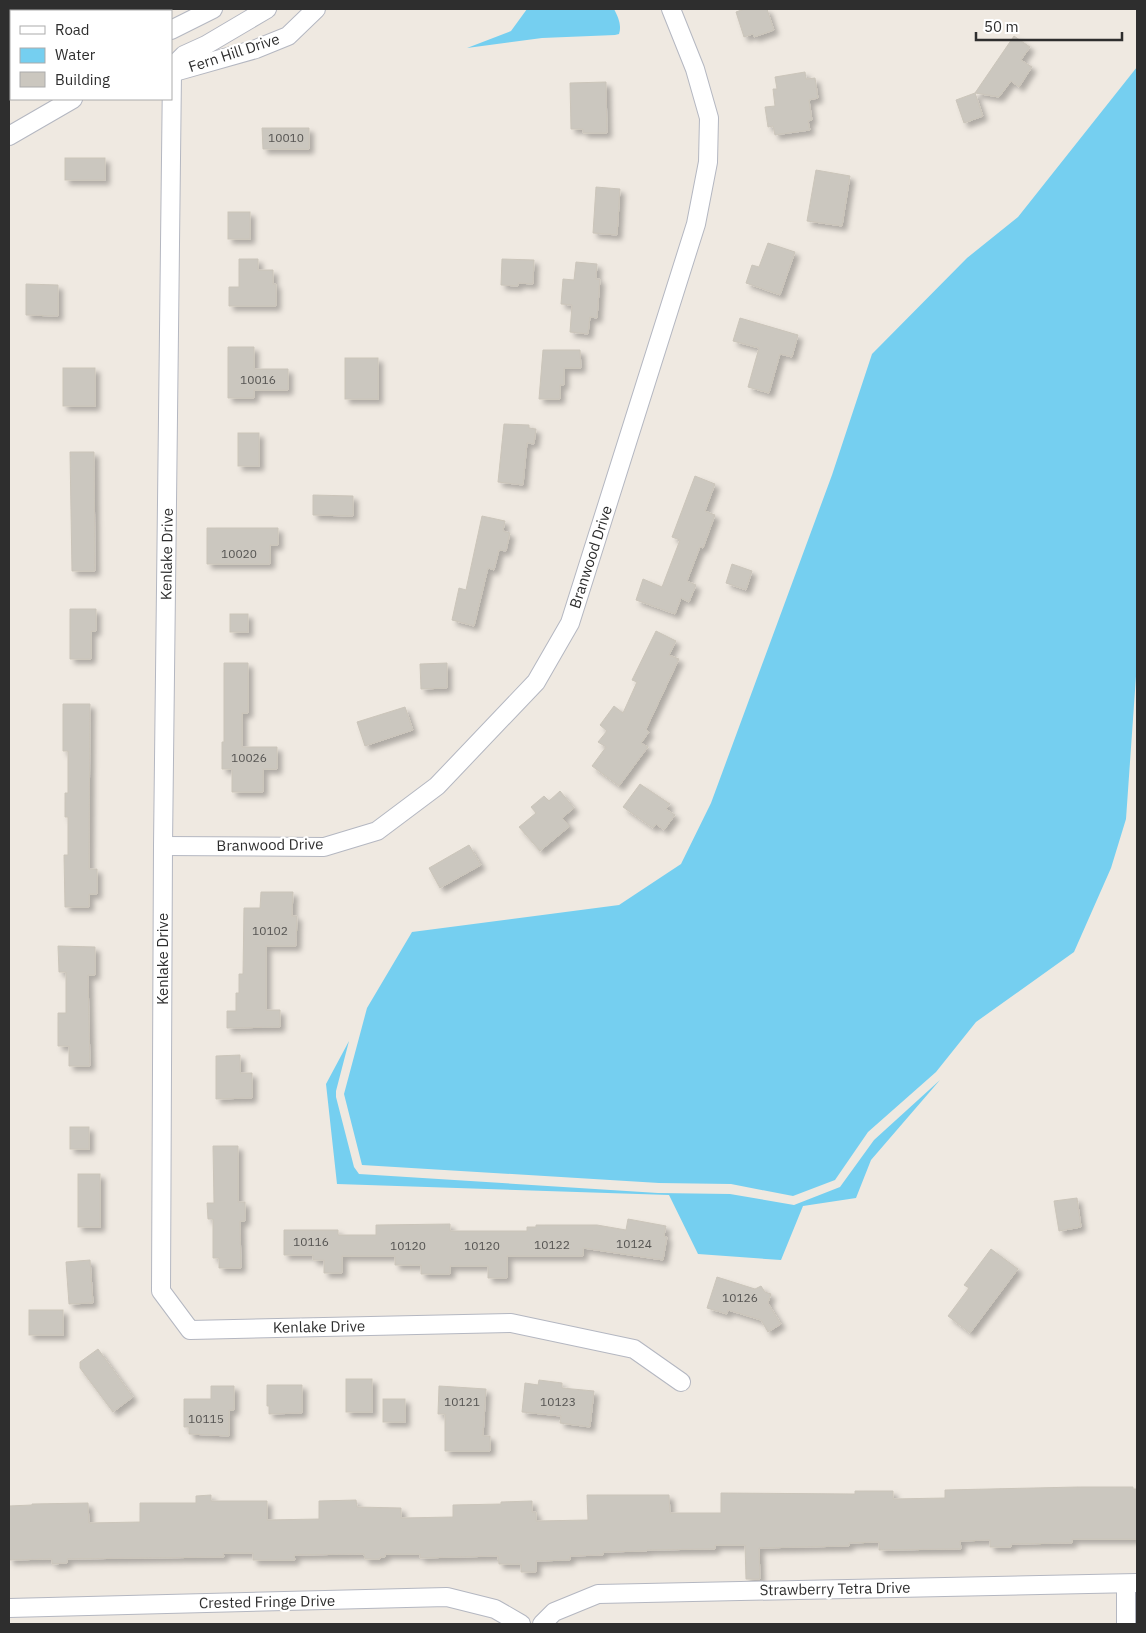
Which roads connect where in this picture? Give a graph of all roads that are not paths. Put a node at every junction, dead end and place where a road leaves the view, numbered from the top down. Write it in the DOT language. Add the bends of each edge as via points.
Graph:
graph roads {
  1 [pos="213,9"];
  2 [pos="266,9"];
  3 [pos="316,9"];
  4 [pos="671,9"];
  5 [pos="172,30"];
  6 [pos="172,73"];
  7 [pos="71,100"];
  8 [pos="172,100"];
  9 [pos="9,136"];
  10 [pos="163,846"];
  11 [pos="681,1382"];
  12 [pos="1132,1584"];
  13 [pos="9,1608"];
  14 [pos="521,1624"];
  15 [pos="542,1624"];
  16 [pos="1126,1624"];
  1 -- 5 [label="street"];
  2 -- 6 [label="street" via="184,55"];
  3 -- 6 [label="street, Fern Hill Drive" via="288,36 256,49"];
  4 -- 10 [label="street, Branwood Drive" via="695,69 709,118 708,162 696,224 570,623 536,682 437,786 377,831 324,847"];
  7 -- 9 [label="street"];
  8 -- 10 [label="street, Kenlake Drive"];
  10 -- 11 [label="street, Kenlake Drive" via="161,1291 190,1330 511,1323 634,1349"];
  12 -- 15 [label="street, Strawberry Tetra Drive" via="598,1594 554,1612"];
  12 -- 16 [label="street"];
  13 -- 14 [label="street, Crested Fringe Drive" via="447,1597 495,1609"];
}
